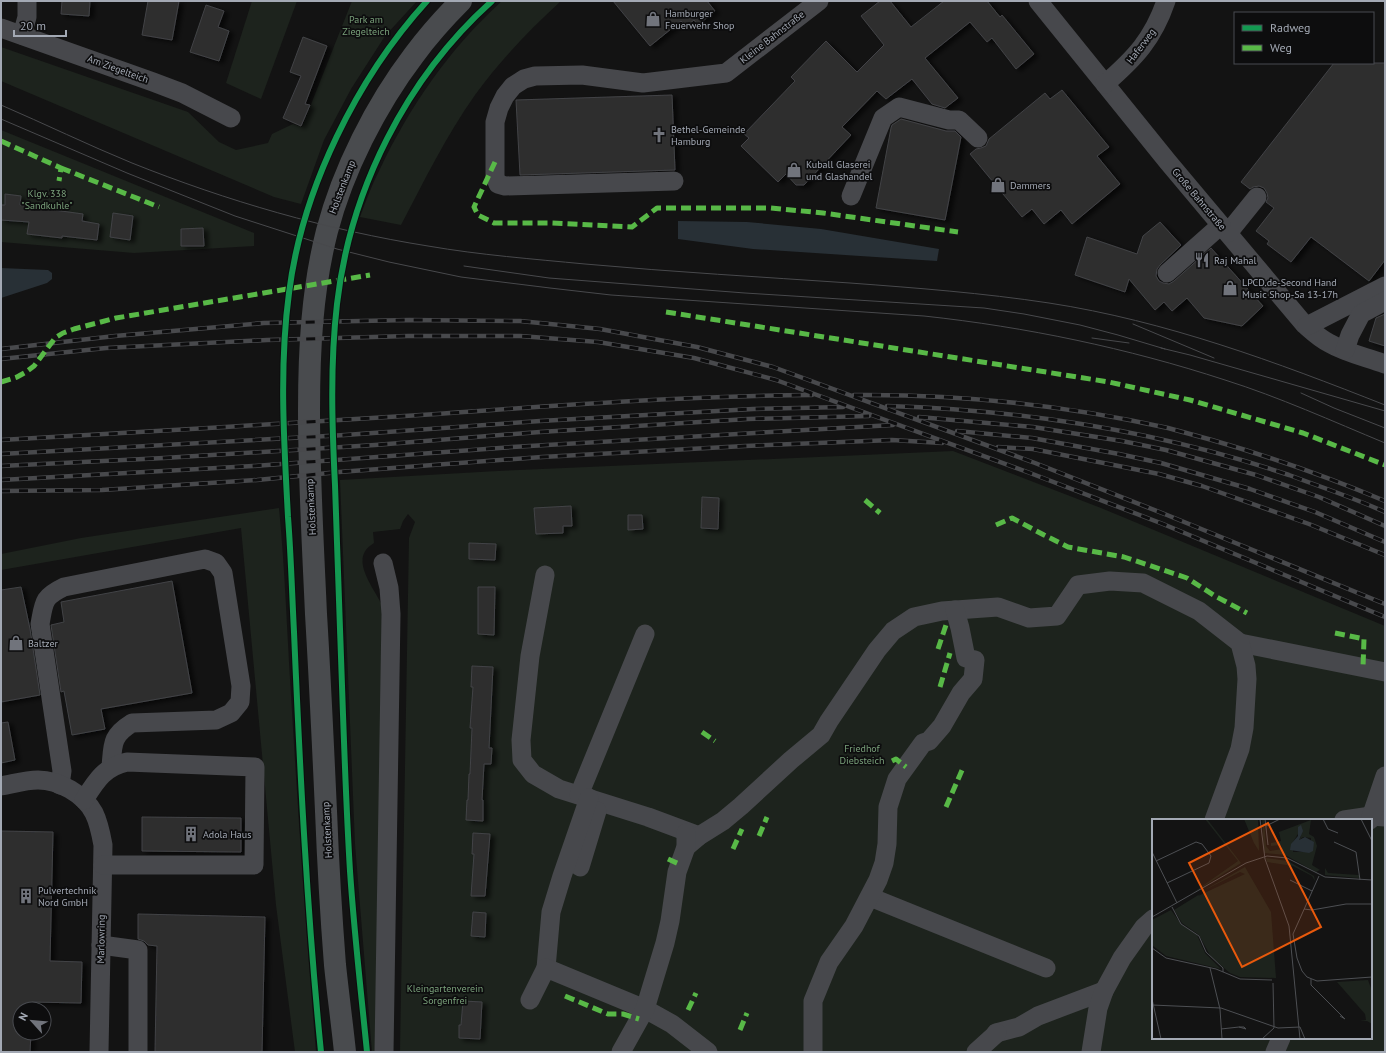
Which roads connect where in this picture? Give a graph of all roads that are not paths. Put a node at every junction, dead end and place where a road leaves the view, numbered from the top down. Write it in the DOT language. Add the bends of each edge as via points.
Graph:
graph roads {
  1 [pos="27,1"];
  2 [pos="461,1"];
  3 [pos="819,1"];
  4 [pos="1038,1"];
  5 [pos="1166,1"];
  6 [pos="1,28"];
  7 [pos="22,35"];
  8 [pos="1105,84"];
  9 [pos="231,118"];
  10 [pos="978,138"];
  11 [pos="674,181"];
  12 [pos="850,196"];
  13 [pos="1256,197"];
  14 [pos="1224,229"];
  15 [pos="1167,273"];
  16 [pos="1385,286"];
  17 [pos="1385,301"];
  18 [pos="1307,326"];
  19 [pos="1345,350"];
  20 [pos="1385,364"];
  21 [pos="383,563"];
  22 [pos="545,575"];
  23 [pos="955,610"];
  24 [pos="645,634"];
  25 [pos="1240,643"];
  26 [pos="1385,672"];
  27 [pos="111,767"];
  28 [pos="1385,776"];
  29 [pos="60,785"];
  30 [pos="1,786"];
  31 [pos="589,798"];
  32 [pos="84,800"];
  33 [pos="1375,818"];
  34 [pos="1214,819"];
  35 [pos="1360,819"];
  36 [pos="690,838"];
  37 [pos="103,865"];
  38 [pos="580,867"];
  39 [pos="870,897"];
  40 [pos="1152,920"];
  41 [pos="101,945"];
  42 [pos="546,968"];
  43 [pos="1046,968"];
  44 [pos="1104,991"];
  45 [pos="530,1000"];
  46 [pos="645,1008"];
  47 [pos="1281,1039"];
  48 [pos="99,1052"];
  49 [pos="138,1052"];
  50 [pos="345,1052"];
  51 [pos="384,1052"];
  52 [pos="621,1052"];
  53 [pos="708,1052"];
  54 [pos="813,1052"];
  55 [pos="976,1052"];
  56 [pos="1091,1052"];
  57 [pos="1275,1052"];
  1 -- 7 [label="street" via="27,17"];
  2 -- 50 [label="main road, Holstenkamp" via="413,56 389,91 354,156 338,194 328,229 314,297 310,336 309,453 330,889"];
  3 -- 11 [label="street, Kleine Bahnstraße" via="726,73 643,83 582,75 535,76 513,86 499,108 495,122 495,177 498,184 505,186"];
  4 -- 8 [label="street, Große Bahnstraße"];
  5 -- 8 [label="street, Haferweg" via="1141,50"];
  6 -- 7 [label="street, Am Ziegelteich"];
  7 -- 9 [label="street, Am Ziegelteich" via="182,93"];
  8 -- 14 [label="street, Große Bahnstraße"];
  10 -- 12 [label="street" via="959,120 948,120 899,107 883,118"];
  13 -- 14 [label="street"];
  14 -- 15 [label="street"];
  14 -- 18 [label="street, Große Bahnstraße"];
  16 -- 18 [label="street"];
  17 -- 19 [label="street" via="1361,314"];
  18 -- 19 [label="street, Große Bahnstraße" via="1329,343"];
  19 -- 20 [label="street, Große Bahnstraße"];
  21 -- 51 [label="street" via="389,588 391,614"];
  22 -- 31 [label="street" via="530,656 521,740 522,760 533,774 559,789"];
  23 -- 25 [label="street" via="998,607 1028,623 1057,616 1078,585 1110,581 1143,583 1199,611"];
  23 -- 36 [label="street" via="914,617 893,631 866,664 821,735 723,821"];
  23 -- 39 [label="street" via="966,658 975,660 973,679 961,693 942,726 932,738 923,743 897,779 888,807 884,863"];
  24 -- 31 [label="street"];
  25 -- 26 [label="street"];
  25 -- 34 [label="street" via="1247,679 1244,728 1240,749"];
  27 -- 29 [label="street" via="113,744 121,730 132,723 216,720 231,713 240,702 241,686 224,580 216,563 205,559 64,587 51,593 43,606 40,624 62,771"];
  27 -- 32 [label="street" via="101,775"];
  27 -- 37 [label="street" via="127,762 255,767 254,865"];
  28 -- 33 [label="street"];
  29 -- 30 [label="street, Marlowring" via="38,780"];
  29 -- 32 [label="street, Marlowring" via="69,788"];
  31 -- 36 [label="street"];
  31 -- 38 [label="street"];
  31 -- 42 [label="street" via="551,912"];
  32 -- 37 [label="street, Marlowring" via="93,811 100,828"];
  33 -- 35 [label="street"];
  36 -- 46 [label="street" via="677,872 668,935"];
  37 -- 41 [label="street, Marlowring"];
  39 -- 43 [label="street"];
  39 -- 54 [label="street" via="847,938 829,962 813,1001"];
  40 -- 44 [label="street" via="1122,958"];
  41 -- 48 [label="street, Marlowring"];
  41 -- 49 [label="street" via="138,950"];
  42 -- 45 [label="street"];
  42 -- 46 [label="street"];
  44 -- 55 [label="street" via="1038,1016 1019,1027 997,1033"];
  44 -- 56 [label="street" via="1098,1008"];
  46 -- 52 [label="street"];
  46 -- 53 [label="street" via="672,1024"];
  47 -- 57 [label="street"];
}
